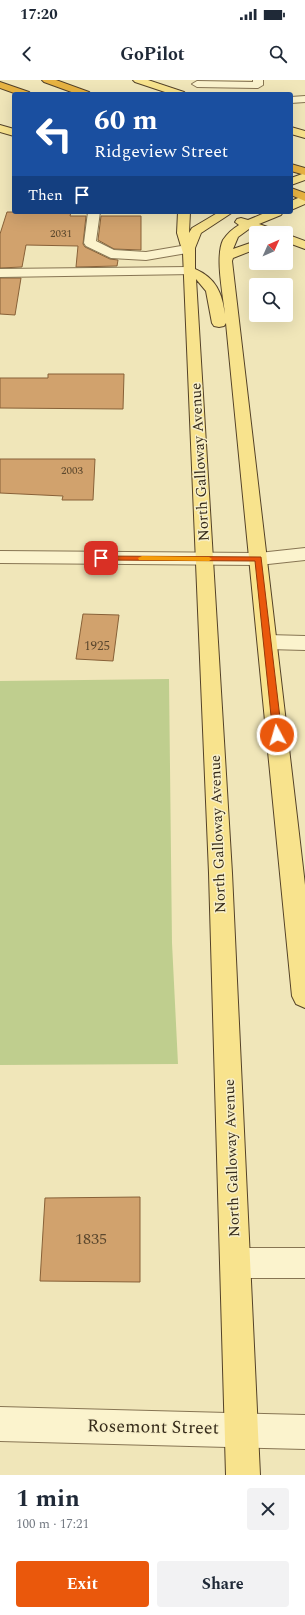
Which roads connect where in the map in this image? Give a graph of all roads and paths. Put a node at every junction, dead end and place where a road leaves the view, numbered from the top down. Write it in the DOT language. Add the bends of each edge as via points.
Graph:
graph roads {
  1 [pos="47,80"];
  2 [pos="138,80"];
  3 [pos="258,80"];
  4 [pos="0,85"];
  5 [pos="198,86"];
  6 [pos="20,92"];
  7 [pos="80,92"];
  8 [pos="175,92"];
  9 [pos="305,99"];
  10 [pos="293,100"];
  11 [pos="0,128"];
  12 [pos="293,131"];
  13 [pos="12,132"];
  14 [pos="305,135"];
  15 [pos="293,169"];
  16 [pos="305,172"];
  17 [pos="305,176"];
  18 [pos="293,181"];
  19 [pos="293,192"];
  20 [pos="305,198"];
  21 [pos="293,205"];
  22 [pos="94,214"];
  23 [pos="184,214"];
  24 [pos="220,214"];
  25 [pos="224,214"];
  26 [pos="272,214"];
  27 [pos="249,224"];
  28 [pos="254,226"];
  29 [pos="293,241"];
  30 [pos="293,244"];
  31 [pos="305,246"];
  32 [pos="249,248"];
  33 [pos="226,256"];
  34 [pos="188,260"];
  35 [pos="0,273"];
  36 [pos="236,355"];
  37 [pos="305,554"];
  38 [pos="0,557"];
  39 [pos="206,559"];
  40 [pos="259,559"];
  41 [pos="268,642"];
  42 [pos="305,643"];
  43 [pos="305,996"];
  44 [pos="237,1263"];
  45 [pos="305,1263"];
  46 [pos="0,1424"];
  47 [pos="241,1429"];
  48 [pos="305,1432"];
  49 [pos="243,1475"];
  1 -- 7 [label="highway"];
  2 -- 8 [label="main road"];
  3 -- 5 [label="street" via="258,85"];
  4 -- 6 [label="highway"];
  9 -- 10 [label="street"];
  11 -- 13 [label="main road"];
  12 -- 14 [label="main road"];
  15 -- 16 [label="highway"];
  17 -- 18 [label="main road"];
  19 -- 20 [label="highway"];
  20 -- 21 [label="main road"];
  22 -- 34 [label="street" via="90,243 111,254"];
  23 -- 34 [label="main road" via="183,233"];
  24 -- 34 [label="main road, North Galloway Avenue" via="196,231 189,248"];
  25 -- 27 [label="main road"];
  26 -- 27 [label="main road"];
  27 -- 28 [label="main road"];
  27 -- 33 [label="main road" via="230,238"];
  29 -- 31 [label="main road"];
  30 -- 31 [label="main road"];
  32 -- 33 [label="main road"];
  33 -- 36 [label="main road"];
  34 -- 35 [label="street"];
  34 -- 36 [label="main road" via="213,289 220,338"];
  34 -- 39 [label="main road, North Galloway Avenue"];
  36 -- 40 [label="main road"];
  37 -- 40 [label="street"];
  38 -- 39 [label="street"];
  39 -- 40 [label="street"];
  39 -- 44 [label="main road, North Galloway Avenue"];
  40 -- 41 [label="main road"];
  41 -- 42 [label="street"];
  41 -- 43 [label="main road"];
  44 -- 45 [label="street"];
  44 -- 47 [label="main road, North Galloway Avenue"];
  46 -- 47 [label="street, Rosemont Street"];
  47 -- 48 [label="street, Rosemont Street"];
  47 -- 49 [label="main road, North Galloway Avenue"];
}
